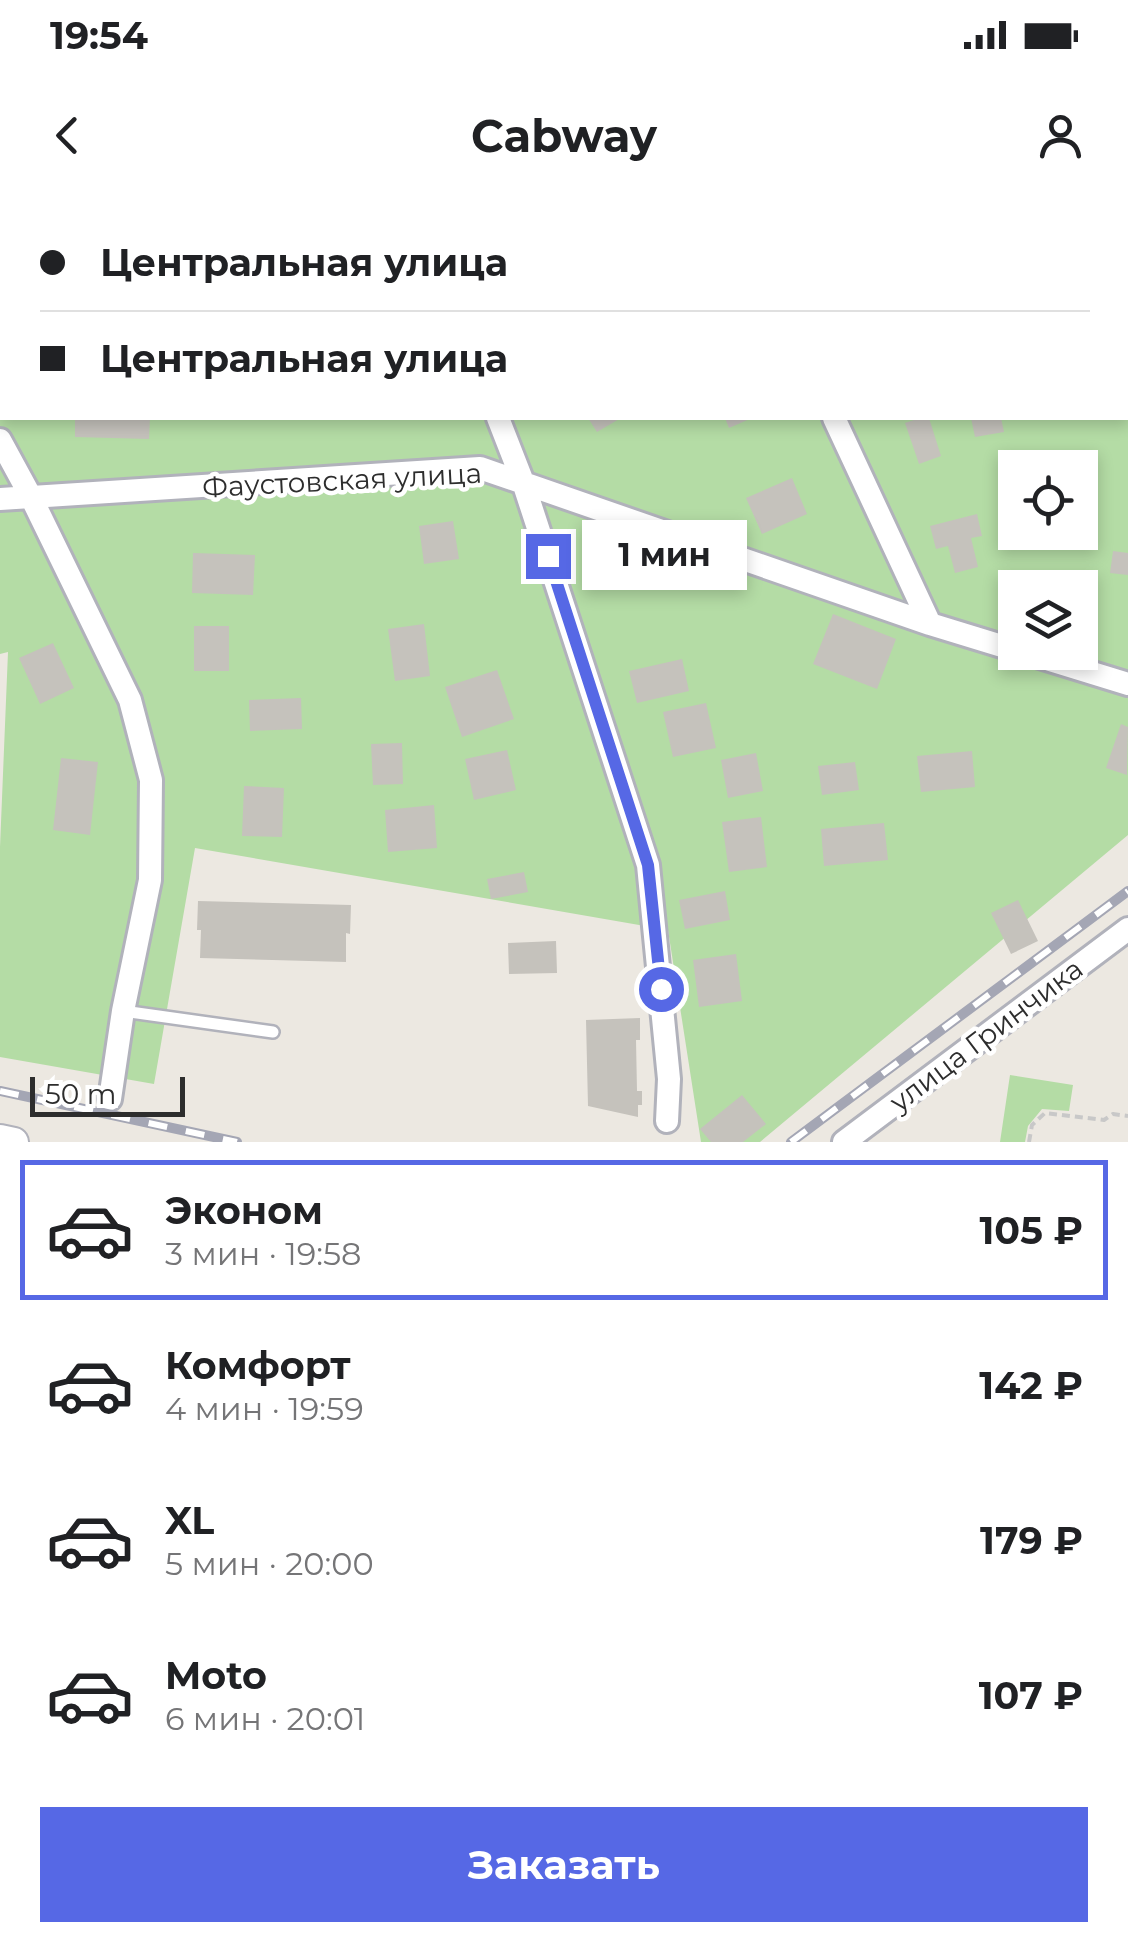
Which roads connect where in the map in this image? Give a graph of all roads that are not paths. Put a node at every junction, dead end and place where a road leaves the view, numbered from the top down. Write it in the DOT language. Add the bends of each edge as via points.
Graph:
graph roads {
  1 [pos="499,420"];
  2 [pos="835,420"];
  3 [pos="0,440"];
  4 [pos="523,482"];
  5 [pos="31,497"];
  6 [pos="0,500"];
  7 [pos="930,624"];
  8 [pos="998,645"];
  9 [pos="1082,670"];
  10 [pos="1128,684"];
  11 [pos="1128,929"];
  12 [pos="123,1011"];
  13 [pos="273,1032"];
  14 [pos="110,1100"];
  15 [pos="667,1121"];
  16 [pos="0,1139"];
  17 [pos="14,1142"];
  18 [pos="844,1142"];
  1 -- 4 [label="street"];
  2 -- 7 [label="street"];
  3 -- 5 [label="street"];
  4 -- 5 [label="street, Фаустовская улица" via="480,468"];
  4 -- 7 [label="street, Фаустовская улица"];
  4 -- 15 [label="street" via="648,865"];
  5 -- 6 [label="street, Фаустовская улица"];
  5 -- 12 [label="street" via="130,700 151,780 150,880"];
  7 -- 8 [label="street, Фаустовская улица"];
  9 -- 10 [label="street"];
  11 -- 18 [label="street, улица Гринчика"];
  12 -- 13 [label="lane"];
  12 -- 14 [label="street"];
  16 -- 17 [label="street"];
}
